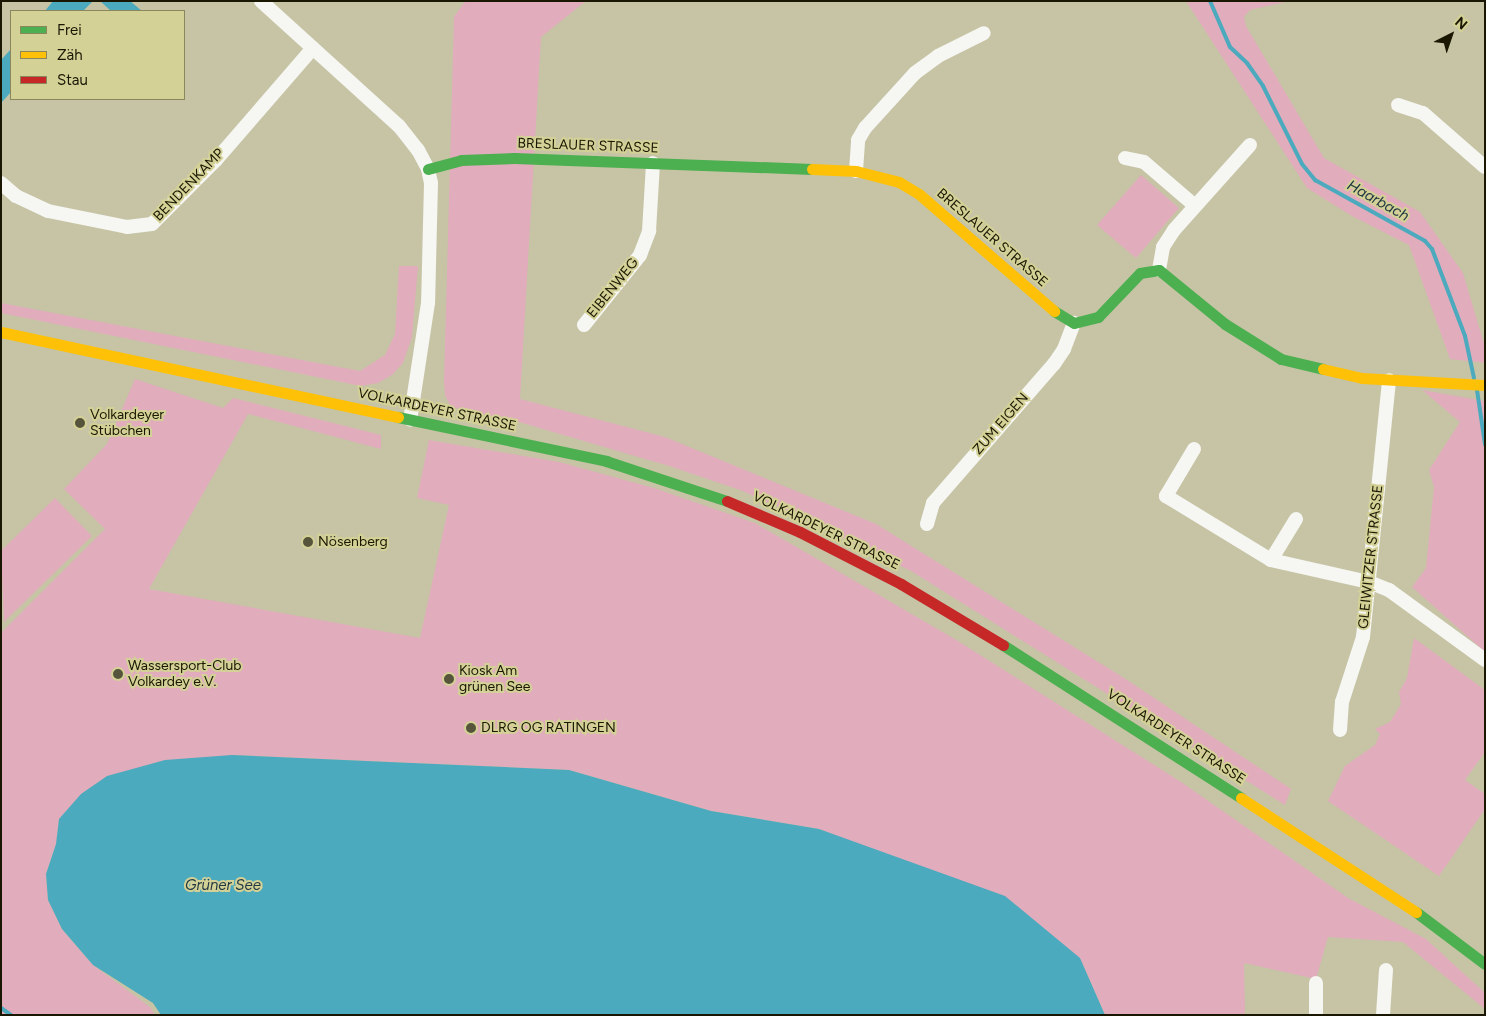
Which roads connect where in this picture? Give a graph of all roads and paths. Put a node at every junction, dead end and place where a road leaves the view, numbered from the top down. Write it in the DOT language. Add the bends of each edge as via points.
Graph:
graph roads {
  1 [pos="261,1"];
  2 [pos="984,33"];
  3 [pos="313,48"];
  4 [pos="1398,105"];
  5 [pos="1250,145"];
  6 [pos="1125,158"];
  7 [pos="653,163"];
  8 [pos="1485,167"];
  9 [pos="428,169"];
  10 [pos="856,171"];
  11 [pos="1,183"];
  12 [pos="1194,205"];
  13 [pos="1159,270"];
  14 [pos="1074,322"];
  15 [pos="584,325"];
  16 [pos="1,332"];
  17 [pos="1388,380"];
  18 [pos="1485,385"];
  19 [pos="410,420"];
  20 [pos="1194,449"];
  21 [pos="1296,519"];
  22 [pos="927,524"];
  23 [pos="1271,560"];
  24 [pos="1369,582"];
  25 [pos="1485,660"];
  26 [pos="1340,730"];
  27 [pos="1485,964"];
  28 [pos="1386,970"];
  29 [pos="1316,983"];
  30 [pos="1316,1015"];
  31 [pos="1383,1015"];
  1 -- 3 [label="street"];
  2 -- 10 [label="street" via="938,56 916,73 864,128 858,140"];
  3 -- 9 [label="street" via="399,126"];
  3 -- 11 [label="street, BENDENKAMP" via="216,160 152,224 127,227 48,211 16,196"];
  4 -- 8 [label="street" via="1422,113"];
  5 -- 12 [label="street"];
  6 -- 12 [label="street" via="1144,162"];
  7 -- 9 [label="main road, BRESLAUER STRASSE" via="514,158 461,160"];
  7 -- 10 [label="main road, BRESLAUER STRASSE"];
  7 -- 15 [label="street, EIBENWEG" via="649,231 640,255"];
  9 -- 19 [label="street" via="431,183 428,303"];
  10 -- 14 [label="main road, BRESLAUER STRASSE" via="899,182 919,194 1055,312"];
  12 -- 13 [label="street" via="1163,247"];
  13 -- 14 [label="main road" via="1140,273 1098,317"];
  13 -- 17 [label="main road" via="1224,324 1281,359 1362,378"];
  14 -- 22 [label="street, ZUM EIGEN" via="1064,349 1054,364 933,503"];
  16 -- 19 [label="main road, VOLKARDEYER STRASSE"];
  17 -- 18 [label="main road"];
  17 -- 24 [label="street, GLEIWITZER STRASSE"];
  19 -- 27 [label="main road, VOLKARDEYER STRASSE" via="606,461 671,481 784,525 860,562 991,637 1288,827 1421,914"];
  20 -- 23 [label="street" via="1166,496"];
  21 -- 23 [label="street"];
  23 -- 24 [label="street"];
  24 -- 25 [label="street" via="1389,590"];
  24 -- 26 [label="street, GLEIWITZER STRASSE" via="1363,637 1342,702"];
  28 -- 31 [label="street"];
  29 -- 30 [label="street"];
}
